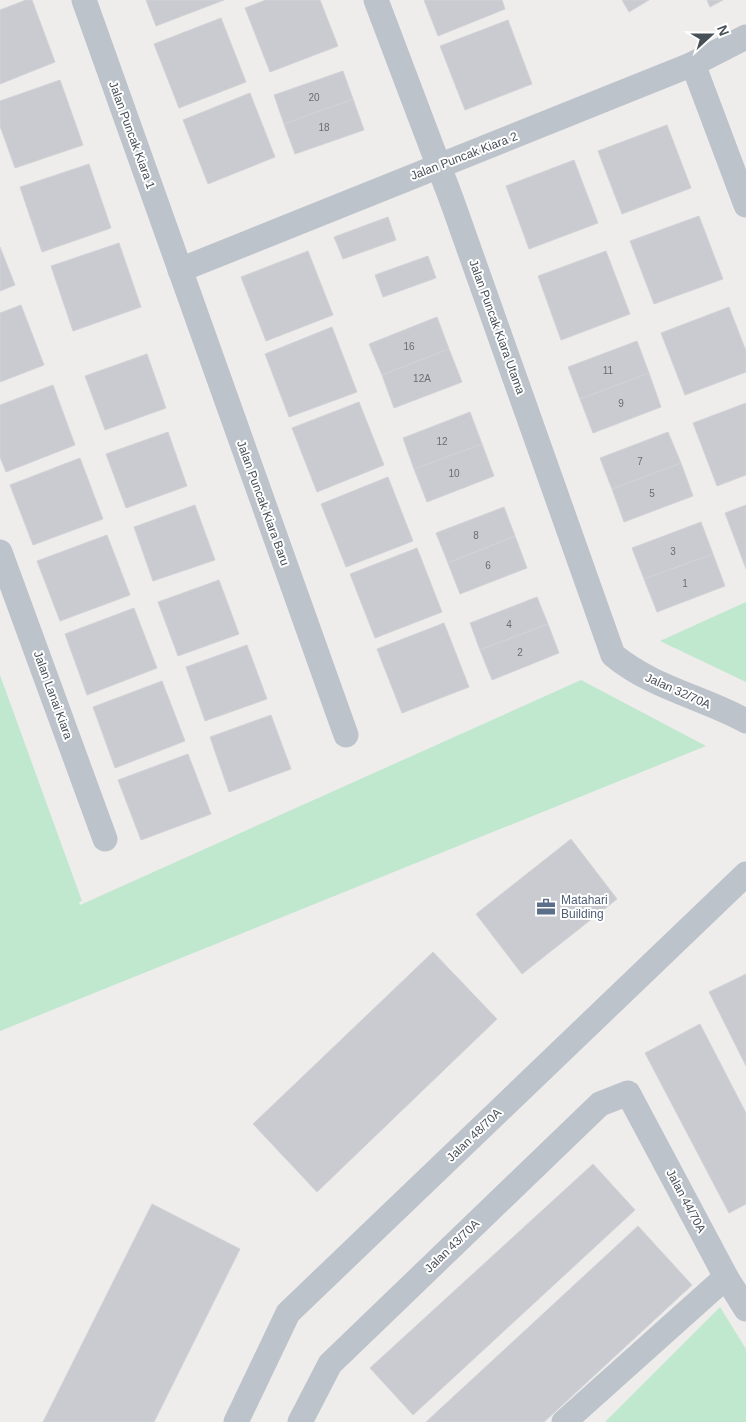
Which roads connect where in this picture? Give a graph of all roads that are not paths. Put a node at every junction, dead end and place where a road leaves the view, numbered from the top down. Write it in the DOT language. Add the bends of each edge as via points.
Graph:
graph roads {
  1 [pos="84,0"];
  2 [pos="376,0"];
  3 [pos="746,37"];
  4 [pos="693,64"];
  5 [pos="439,166"];
  6 [pos="746,205"];
  7 [pos="180,270"];
  8 [pos="0,552"];
  9 [pos="613,655"];
  10 [pos="746,722"];
  11 [pos="346,735"];
  12 [pos="105,839"];
  13 [pos="746,874"];
  14 [pos="628,1093"];
  15 [pos="726,1276"];
  16 [pos="746,1309"];
  17 [pos="236,1422"];
  18 [pos="300,1422"];
  19 [pos="564,1422"];
  1 -- 7 [label="street, Jalan Puncak Kiara 1"];
  2 -- 5 [label="street, Jalan Puncak Kiara Utama"];
  3 -- 4 [label="street, Jalan Puncak Kiara 2"];
  4 -- 5 [label="street, Jalan Puncak Kiara 2"];
  4 -- 6 [label="street"];
  5 -- 7 [label="street, Jalan Puncak Kiara 2"];
  5 -- 9 [label="street, Jalan Puncak Kiara Utama"];
  7 -- 11 [label="street, Jalan Puncak Kiara Baru"];
  8 -- 12 [label="street, Jalan Lanai Kiara"];
  9 -- 10 [label="street, Jalan 32/70A" via="660,685"];
  13 -- 17 [label="street, Jalan 48/70A" via="288,1313"];
  14 -- 15 [label="street, Jalan 44/70A"];
  14 -- 18 [label="street, Jalan 43/70A" via="600,1104 330,1364"];
  15 -- 16 [label="street, Jalan 44/70A"];
  15 -- 19 [label="street"];
}
